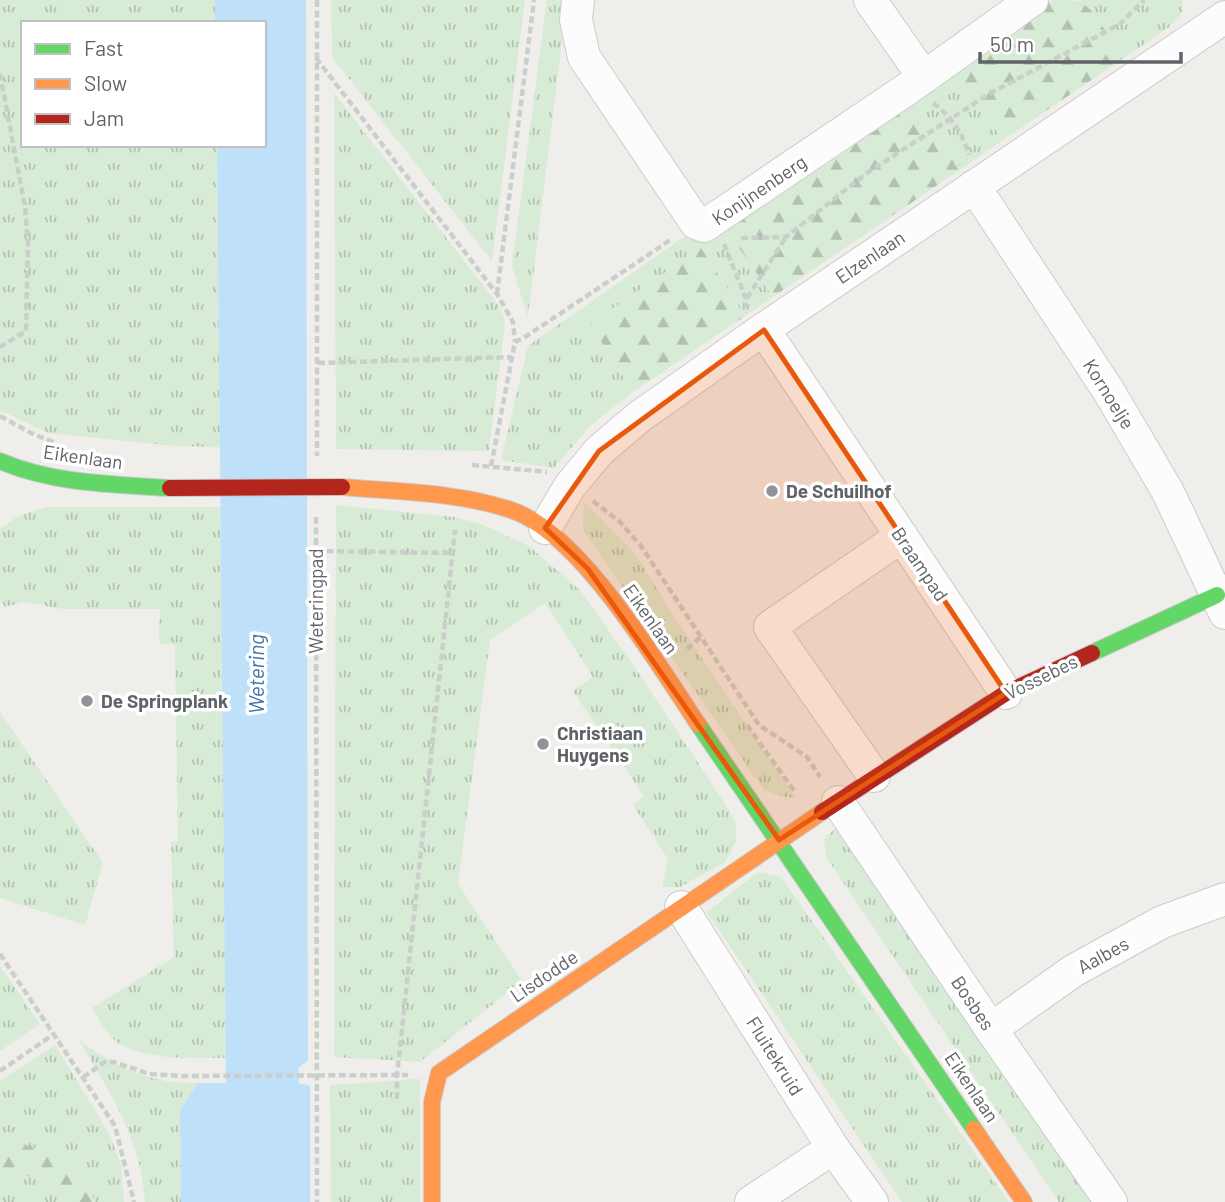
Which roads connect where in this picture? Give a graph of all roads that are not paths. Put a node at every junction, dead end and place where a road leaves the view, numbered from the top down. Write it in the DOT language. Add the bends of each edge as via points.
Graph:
graph roads {
  1 [pos="578,0"];
  2 [pos="870,0"];
  3 [pos="1032,0"];
  4 [pos="1217,19"];
  5 [pos="917,81"];
  6 [pos="974,186"];
  7 [pos="758,334"];
  8 [pos="0,461"];
  9 [pos="545,528"];
  10 [pos="902,536"];
  11 [pos="1221,604"];
  12 [pos="1006,693"];
  13 [pos="874,776"];
  14 [pos="826,810"];
  15 [pos="779,841"];
  16 [pos="1225,899"];
  17 [pos="681,908"];
  18 [pos="990,1029"];
  19 [pos="834,1148"];
  20 [pos="432,1202"];
  21 [pos="751,1202"];
  22 [pos="872,1202"];
  23 [pos="1024,1202"];
  24 [pos="1111,1202"];
  1 -- 5 [label="street, Konijnenberg" via="576,20 584,57 710,228"];
  2 -- 5 [label="street"];
  3 -- 5 [label="street, Konijnenberg"];
  4 -- 6 [label="street, Elzenlaan"];
  6 -- 7 [label="street, Elzenlaan"];
  6 -- 11 [label="street, Kornoelje" via="1108,390 1168,492"];
  7 -- 9 [label="street, Elzenlaan" via="639,417 599,452 570,486"];
  7 -- 10 [label="street, Braampad"];
  8 -- 9 [label="street, Eikenlaan, bridge" via="77,481 170,488 342,487 460,498 513,510"];
  9 -- 15 [label="street, Eikenlaan" via="588,569 628,621"];
  10 -- 12 [label="street, Braampad"];
  10 -- 13 [label="street" via="770,627"];
  11 -- 12 [label="street, Vossebes"];
  12 -- 13 [label="street, Vossebes"];
  13 -- 14 [label="street, Vossebes"];
  14 -- 15 [label="street, Vossebes"];
  14 -- 18 [label="street, Bosbes"];
  15 -- 17 [label="street, Lisdodde"];
  15 -- 23 [label="street, Eikenlaan"];
  16 -- 18 [label="street, Aalbes" via="1162,922 1107,952"];
  17 -- 19 [label="street, Fluitekruid"];
  17 -- 20 [label="street, Lisdodde" via="439,1073 432,1102"];
  18 -- 24 [label="street, Bosbes"];
  19 -- 21 [label="street"];
  19 -- 22 [label="street, Fluitekruid"];
}
